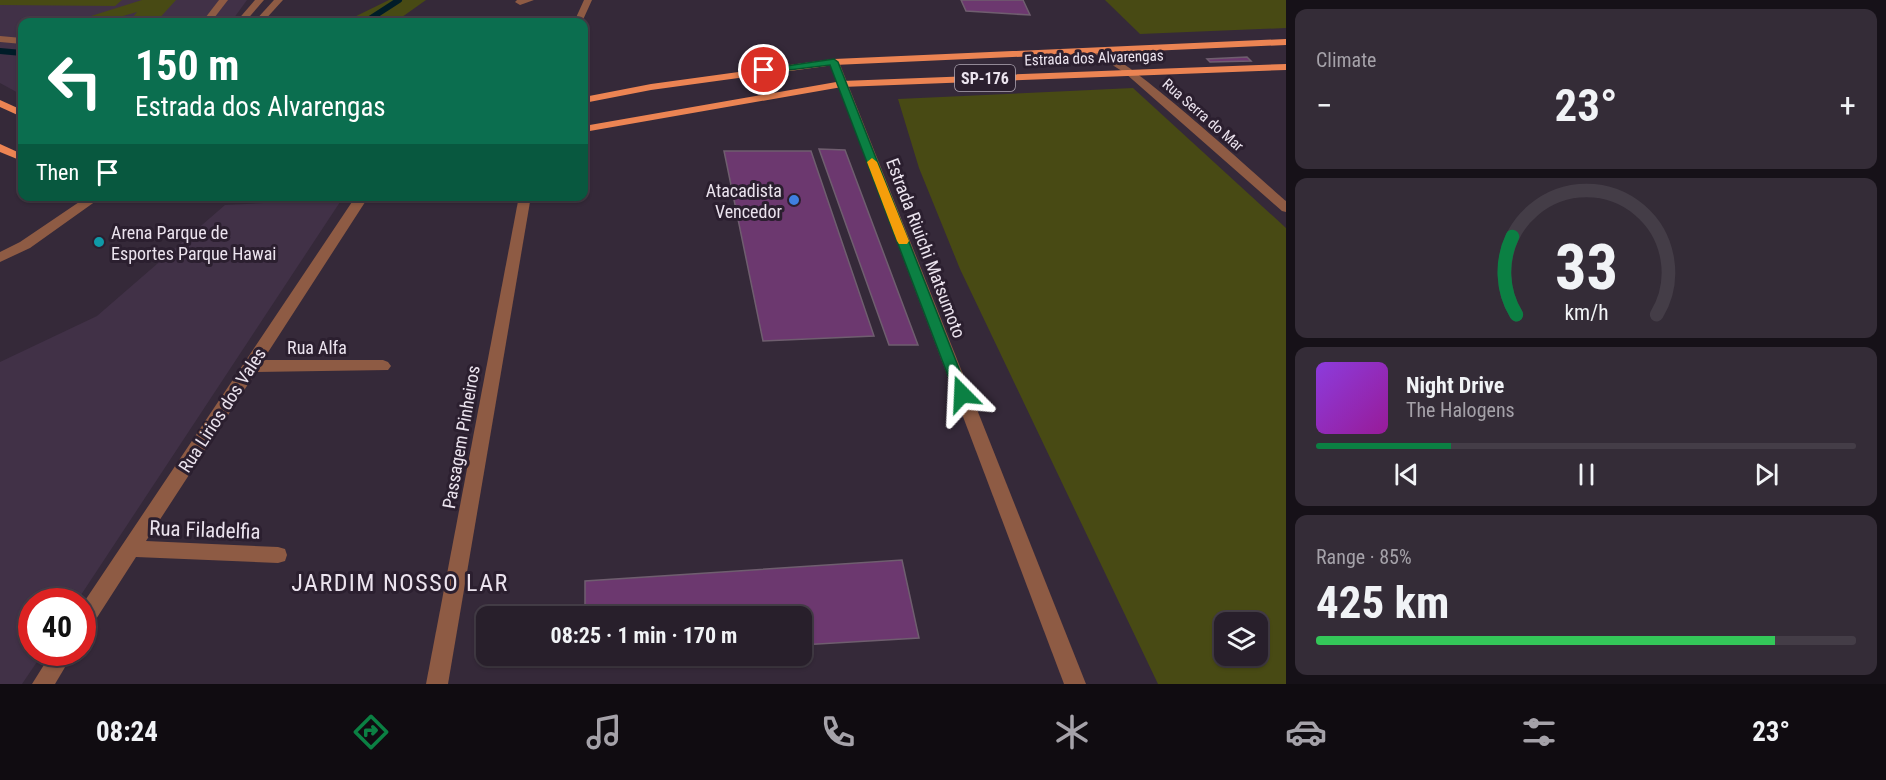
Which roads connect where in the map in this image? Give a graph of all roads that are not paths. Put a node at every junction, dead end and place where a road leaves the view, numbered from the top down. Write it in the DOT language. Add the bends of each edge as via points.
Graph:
graph roads {
  1 [pos="224,0"];
  2 [pos="260,0"];
  3 [pos="279,0"];
  4 [pos="588,0"];
  5 [pos="209,18"];
  6 [pos="244,18"];
  7 [pos="262,18"];
  8 [pos="580,18"];
  9 [pos="0,39"];
  10 [pos="18,41"];
  11 [pos="1286,42"];
  12 [pos="1095,50"];
  13 [pos="834,62"];
  14 [pos="1286,67"];
  15 [pos="1129,71"];
  16 [pos="842,84"];
  17 [pos="588,99"];
  18 [pos="0,103"];
  19 [pos="18,112"];
  20 [pos="588,128"];
  21 [pos="0,147"];
  22 [pos="18,156"];
  23 [pos="90,201"];
  24 [pos="360,201"];
  25 [pos="524,201"];
  26 [pos="1286,208"];
  27 [pos="0,258"];
  28 [pos="250,366"];
  29 [pos="383,366"];
  30 [pos="131,549"];
  31 [pos="278,555"];
  32 [pos="96,602"];
  33 [pos="55,666"];
  34 [pos="43,684"];
  35 [pos="437,684"];
  36 [pos="1075,684"];
  1 -- 5 [label="street"];
  2 -- 6 [label="street"];
  3 -- 7 [label="street"];
  4 -- 8 [label="street"];
  9 -- 10 [label="street"];
  11 -- 12 [label="main road, Estrada dos Alvarengas / SP-176"];
  12 -- 13 [label="main road, Estrada dos Alvarengas / SP-176"];
  12 -- 15 [label="street, Rua Serra do Mar"];
  13 -- 16 [label="street, Estrada Riuichi Matsumoto"];
  13 -- 17 [label="main road, Estrada dos Alvarengas / SP-176"];
  14 -- 15 [label="main road, Estrada dos Alvarengas / SP-176"];
  15 -- 16 [label="main road, Estrada dos Alvarengas / SP-176"];
  15 -- 26 [label="street, Rua Serra do Mar"];
  16 -- 20 [label="main road, Estrada dos Alvarengas / SP-176"];
  16 -- 36 [label="street, Estrada Riuichi Matsumoto"];
  18 -- 19 [label="main road"];
  21 -- 22 [label="main road"];
  23 -- 27 [label="street"];
  24 -- 28 [label="street, Rua Lirios dos Vales"];
  25 -- 35 [label="street, Passagem Pinheiros"];
  28 -- 29 [label="street, Rua Alfa"];
  28 -- 30 [label="street, Rua Lirios dos Vales"];
  30 -- 31 [label="street, Rua Filadelfia"];
  30 -- 32 [label="street, Rua Lirios dos Vales"];
  33 -- 34 [label="street"];
}
